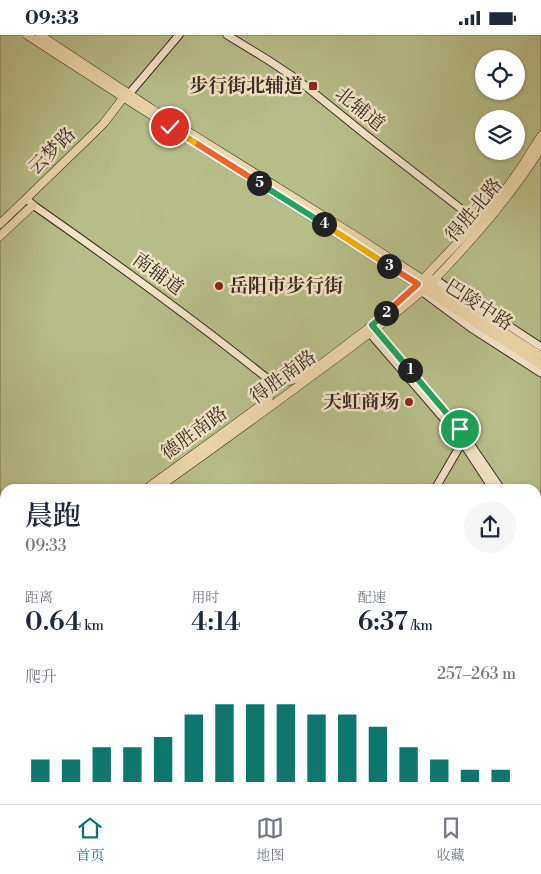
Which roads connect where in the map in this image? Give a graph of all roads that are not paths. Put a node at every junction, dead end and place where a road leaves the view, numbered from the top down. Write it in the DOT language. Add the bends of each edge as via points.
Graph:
graph roads {
  1 [pos="27,35"];
  2 [pos="179,35"];
  3 [pos="227,35"];
  4 [pos="40,38"];
  5 [pos="126,96"];
  6 [pos="541,136"];
  7 [pos="541,148"];
  8 [pos="27,199"];
  9 [pos="33,205"];
  10 [pos="496,212"];
  11 [pos="469,215"];
  12 [pos="484,215"];
  13 [pos="0,223"];
  14 [pos="471,230"];
  15 [pos="0,236"];
  16 [pos="469,243"];
  17 [pos="445,269"];
  18 [pos="425,284"];
  19 [pos="452,291"];
  20 [pos="371,329"];
  21 [pos="541,347"];
  22 [pos="541,356"];
  23 [pos="541,365"];
  24 [pos="541,373"];
  25 [pos="268,379"];
  26 [pos="464,439"];
  27 [pos="153,484"];
  28 [pos="163,484"];
  29 [pos="438,484"];
  30 [pos="490,484"];
  31 [pos="497,484"];
  1 -- 4 [label="main road"];
  2 -- 5 [label="main road"];
  3 -- 11 [label="main road, 北辅道" via="298,80"];
  4 -- 5 [label="main road"];
  5 -- 8 [label="main road, 云梦路" via="104,123"];
  5 -- 18 [label="main road"];
  6 -- 12 [label="main road, 得胜南路" via="503,193"];
  7 -- 10 [label="main road, 得胜北路"];
  8 -- 9 [label="main road, 南辅道"];
  8 -- 13 [label="main road, 云梦路"];
  9 -- 15 [label="main road"];
  9 -- 25 [label="main road, 南辅道" via="219,339"];
  10 -- 12 [label="main road"];
  10 -- 16 [label="main road, 得胜北路"];
  11 -- 12 [label="main road"];
  11 -- 14 [label="main road"];
  12 -- 14 [label="main road, 得胜南路"];
  14 -- 16 [label="main road"];
  14 -- 18 [label="main road, 得胜南路"];
  16 -- 17 [label="main road, 得胜北路"];
  17 -- 18 [label="main road, 得胜北路"];
  17 -- 19 [label="main road" via="444,281"];
  18 -- 19 [label="main road"];
  18 -- 20 [label="main road, 得胜南路"];
  18 -- 22 [label="main road, 巴陵中路"];
  18 -- 23 [label="main road, 巴陵中路"];
  18 -- 24 [label="main road" via="471,328"];
  19 -- 21 [label="main road" via="498,323 509,326"];
  20 -- 25 [label="main road, 得胜南路" via="301,377 289,381"];
  20 -- 26 [label="main road"];
  20 -- 28 [label="main road, 得胜南路" via="304,383"];
  25 -- 27 [label="main road, 德胜南路" via="272,385 268,399"];
  26 -- 29 [label="main road"];
  26 -- 30 [label="main road"];
  26 -- 31 [label="main road"];
}
